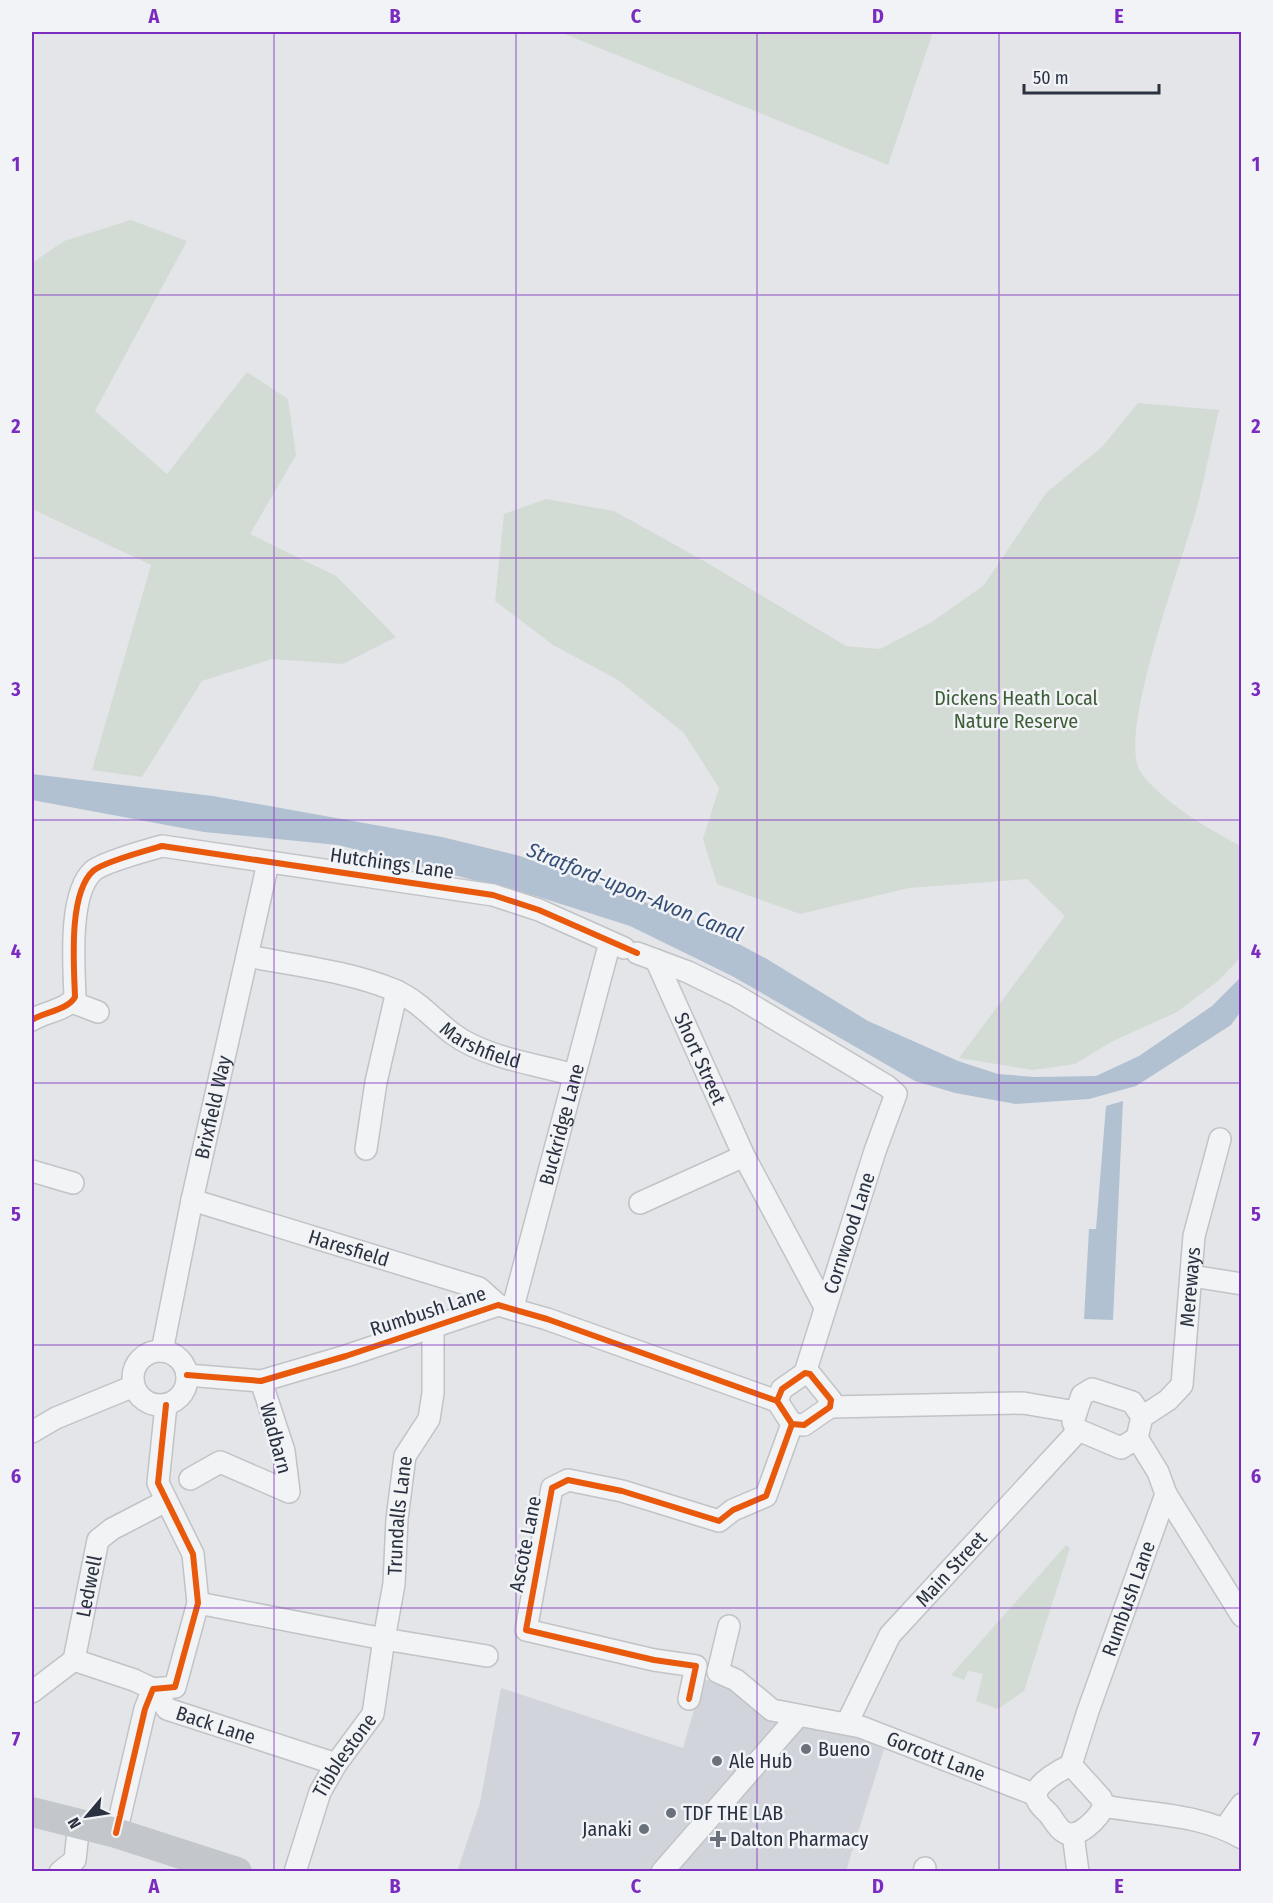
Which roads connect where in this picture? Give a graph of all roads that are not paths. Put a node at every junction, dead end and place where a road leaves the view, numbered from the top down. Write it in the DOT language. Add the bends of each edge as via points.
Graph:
graph roads {
  1 [pos="268,863"];
  2 [pos="632,951"];
  3 [pos="248,956"];
  4 [pos="397,991"];
  5 [pos="72,1002"];
  6 [pos="98,1012"];
  7 [pos="32,1020"];
  8 [pos="574,1075"];
  9 [pos="896,1094"];
  10 [pos="1220,1139"];
  11 [pos="366,1149"];
  12 [pos="744,1156"];
  13 [pos="32,1171"];
  14 [pos="73,1183"];
  15 [pos="192,1200"];
  16 [pos="640,1203"];
  17 [pos="1192,1276"];
  18 [pos="1242,1284"];
  19 [pos="505,1306"];
  20 [pos="825,1307"];
  21 [pos="433,1328"];
  22 [pos="162,1351"];
  23 [pos="805,1373"];
  24 [pos="187,1374"];
  25 [pos="261,1381"];
  26 [pos="134,1386"];
  27 [pos="777,1401"];
  28 [pos="166,1405"];
  29 [pos="830,1407"];
  30 [pos="1142,1417"];
  31 [pos="1077,1421"];
  32 [pos="792,1424"];
  33 [pos="32,1432"];
  34 [pos="1137,1438"];
  35 [pos="174,1490"];
  36 [pos="1166,1494"];
  37 [pos="198,1603"];
  38 [pos="1242,1616"];
  39 [pos="729,1626"];
  40 [pos="384,1639"];
  41 [pos="487,1656"];
  42 [pos="74,1660"];
  43 [pos="153,1689"];
  44 [pos="32,1692"];
  45 [pos="688,1699"];
  46 [pos="798,1716"];
  47 [pos="847,1723"];
  48 [pos="336,1764"];
  49 [pos="1071,1765"];
  50 [pos="1036,1795"];
  51 [pos="1242,1804"];
  52 [pos="1104,1806"];
  53 [pos="32,1812"];
  54 [pos="79,1823"];
  55 [pos="116,1833"];
  56 [pos="1233,1833"];
  57 [pos="1072,1834"];
  58 [pos="222,1869"];
  59 [pos="60,1872"];
  60 [pos="295,1872"];
  61 [pos="662,1872"];
  62 [pos="1078,1872"];
  1 -- 2 [label="street, Hutchings Lane" via="493,895 539,910"];
  1 -- 3 [label="street, Brixfield Way"];
  1 -- 5 [label="street, Hutchings Lane" via="162,846 93,871 80,896"];
  2 -- 8 [label="street, Buckridge Lane"];
  2 -- 9 [label="street, Hutchings Lane" via="735,995"];
  2 -- 12 [label="street, Short Street"];
  3 -- 4 [label="street, Marshfield" via="355,975"];
  3 -- 15 [label="street, Brixfield Way"];
  4 -- 8 [label="street, Marshfield" via="476,1047"];
  4 -- 11 [label="street" via="376,1082"];
  5 -- 6 [label="street"];
  5 -- 7 [label="street"];
  8 -- 19 [label="street, Buckridge Lane"];
  9 -- 20 [label="street, Cornwood Lane"];
  10 -- 17 [label="street, Mereways" via="1194,1236"];
  12 -- 16 [label="street"];
  12 -- 20 [label="street, Short Street"];
  13 -- 14 [label="street"];
  15 -- 19 [label="street, Haresfield" via="479,1288"];
  15 -- 22 [label="street, Brixfield Way"];
  17 -- 18 [label="street"];
  17 -- 30 [label="street, Mereways" via="1182,1385"];
  19 -- 21 [label="street, Rumbush Lane"];
  19 -- 27 [label="street, Rumbush Lane"];
  20 -- 23 [label="street, Cornwood Lane"];
  21 -- 25 [label="street, Rumbush Lane"];
  21 -- 40 [label="street, Trundalls Lane" via="429,1419 405,1456 394,1584"];
  22 -- 24 [label="street" via="179,1359"];
  22 -- 26 [label="street" via="139,1361"];
  23 -- 27 [label="street" via="783,1389"];
  23 -- 29 [label="street" via="831,1400"];
  24 -- 25 [label="street, Rumbush Lane"];
  24 -- 28 [label="street" via="180,1397"];
  25 -- 35 [label="street, Wadbarn" via="284,1451 289,1492 220,1462"];
  26 -- 28 [label="street" via="143,1399"];
  26 -- 33 [label="street"];
  27 -- 32 [label="street"];
  28 -- 35 [label="street" via="158,1482"];
  29 -- 31 [label="street" via="1023,1403"];
  29 -- 32 [label="street" via="804,1425"];
  30 -- 31 [label="street" via="1132,1402 1092,1389 1082,1395"];
  30 -- 34 [label="street"];
  31 -- 34 [label="street" via="1121,1448"];
  31 -- 47 [label="street, Main Street" via="890,1635"];
  32 -- 45 [label="street, Ascote Lane" via="766,1496 733,1510 719,1521 622,1491 568,1480 552,1488 526,1630 696,1666"];
  34 -- 36 [label="street" via="1158,1472"];
  35 -- 37 [label="street" via="193,1554"];
  35 -- 42 [label="street, Ledwell" via="98,1540"];
  36 -- 38 [label="street"];
  36 -- 49 [label="street, Rumbush Lane"];
  37 -- 40 [label="street"];
  37 -- 43 [label="street" via="175,1687"];
  39 -- 46 [label="street, Gorcott Lane" via="718,1672 736,1680 772,1710"];
  40 -- 41 [label="street"];
  40 -- 48 [label="street, Tibblestone" via="373,1714"];
  42 -- 43 [label="street, Back Lane"];
  42 -- 44 [label="street"];
  43 -- 48 [label="street, Back Lane" via="167,1709"];
  43 -- 55 [label="street"];
  46 -- 47 [label="street, Gorcott Lane"];
  46 -- 61 [label="street"];
  47 -- 50 [label="street, Gorcott Lane"];
  48 -- 60 [label="street, Tibblestone" via="321,1792"];
  49 -- 50 [label="street" via="1039,1788"];
  49 -- 52 [label="street"];
  50 -- 57 [label="street" via="1039,1804 1064,1832"];
  51 -- 56 [label="street"];
  52 -- 56 [label="street" via="1179,1815"];
  52 -- 57 [label="street" via="1100,1814"];
  53 -- 54 [label="street"];
  54 -- 55 [label="street"];
  54 -- 59 [label="street" via="75,1860"];
  55 -- 58 [label="street"];
  57 -- 62 [label="street"];
}
